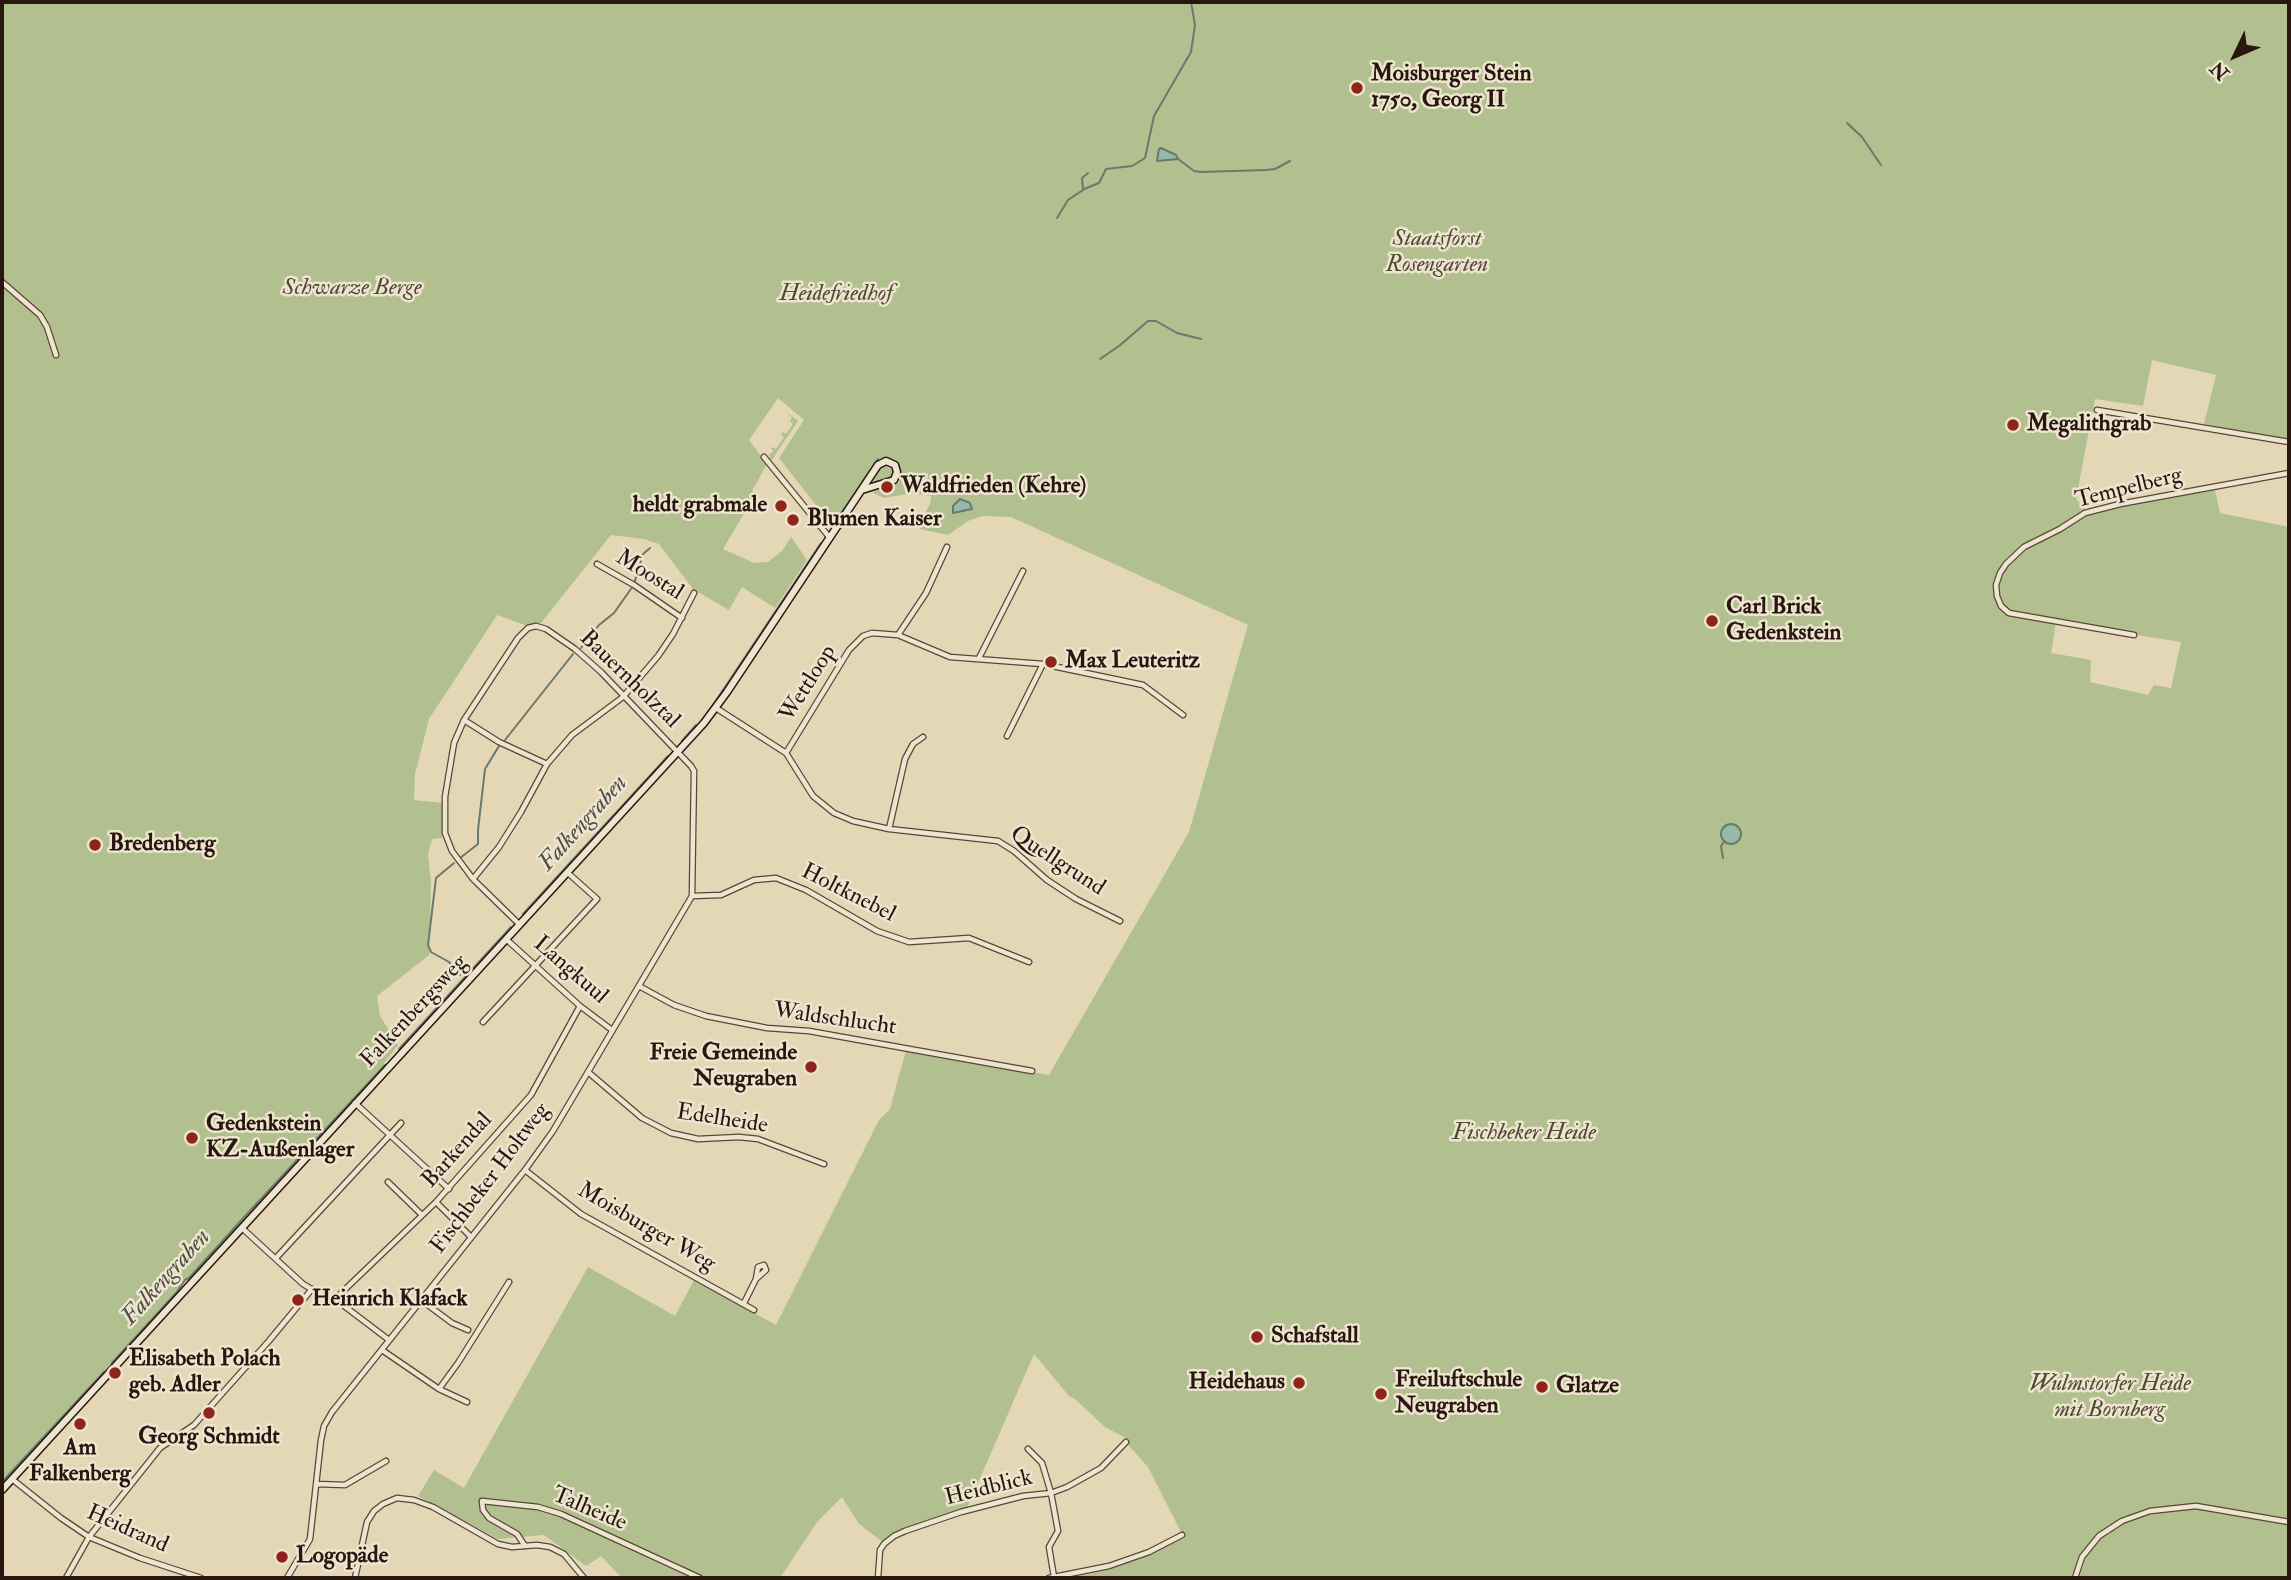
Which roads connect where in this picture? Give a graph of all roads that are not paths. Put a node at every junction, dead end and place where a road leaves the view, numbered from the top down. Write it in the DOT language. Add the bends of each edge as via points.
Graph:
graph roads {
  1 [pos="2,282"];
  2 [pos="56,355"];
  3 [pos="2097,410"];
  4 [pos="2289,442"];
  5 [pos="764,457"];
  6 [pos="2289,473"];
  7 [pos="862,490"];
  8 [pos="830,538"];
  9 [pos="947,547"];
  10 [pos="597,564"];
  11 [pos="1023,571"];
  12 [pos="694,593"];
  13 [pos="682,618"];
  14 [pos="898,635"];
  15 [pos="2134,635"];
  16 [pos="979,658"];
  17 [pos="1043,664"];
  18 [pos="623,697"];
  19 [pos="716,708"];
  20 [pos="1183,715"];
  21 [pos="464,720"];
  22 [pos="1007,736"];
  23 [pos="922,737"];
  24 [pos="677,752"];
  25 [pos="786,753"];
  26 [pos="547,764"];
  27 [pos="889,829"];
  28 [pos="568,873"];
  29 [pos="473,879"];
  30 [pos="692,896"];
  31 [pos="1120,921"];
  32 [pos="519,924"];
  33 [pos="506,939"];
  34 [pos="1029,962"];
  35 [pos="535,966"];
  36 [pos="639,986"];
  37 [pos="580,1006"];
  38 [pos="484,1022"];
  39 [pos="612,1030"];
  40 [pos="1032,1071"];
  41 [pos="588,1072"];
  42 [pos="355,1103"];
  43 [pos="401,1123"];
  44 [pos="389,1136"];
  45 [pos="824,1164"];
  46 [pos="525,1170"];
  47 [pos="388,1182"];
  48 [pos="449,1189"];
  49 [pos="436,1202"];
  50 [pos="422,1215"];
  51 [pos="242,1228"];
  52 [pos="470,1236"];
  53 [pos="276,1258"];
  54 [pos="757,1279"];
  55 [pos="509,1282"];
  56 [pos="312,1289"];
  57 [pos="335,1298"];
  58 [pos="421,1300"];
  59 [pos="744,1303"];
  60 [pos="754,1310"];
  61 [pos="468,1330"];
  62 [pos="389,1340"];
  63 [pos="382,1350"];
  64 [pos="439,1389"];
  65 [pos="467,1402"];
  66 [pos="1126,1442"];
  67 [pos="1028,1449"];
  68 [pos="386,1461"];
  69 [pos="12,1478"];
  70 [pos="317,1484"];
  71 [pos="2,1490"];
  72 [pos="1051,1493"];
  73 [pos="2289,1522"];
  74 [pos="1182,1535"];
  75 [pos="89,1536"];
  76 [pos="525,1546"];
  77 [pos="66,1578"];
  78 [pos="201,1578"];
  79 [pos="286,1578"];
  80 [pos="355,1578"];
  81 [pos="584,1578"];
  82 [pos="700,1578"];
  83 [pos="878,1578"];
  84 [pos="1051,1578"];
  85 [pos="2075,1578"];
  1 -- 2 [label="street" via="40,315"];
  3 -- 4 [label="street"];
  5 -- 8 [label="street"];
  6 -- 15 [label="street, Tempelberg" via="2079,515 2024,547 1998,578 1998,601 2009,613"];
  7 -- 7 [label="street, Falkenbergsweg" via="894,480 895,465 888,461 880,464"];
  7 -- 8 [label="street, Falkenbergsweg"];
  8 -- 19 [label="street, Falkenbergsweg"];
  9 -- 14 [label="street" via="926,593"];
  10 -- 13 [label="street, Moostal"];
  11 -- 16 [label="street"];
  12 -- 13 [label="street"];
  13 -- 18 [label="street" via="658,656"];
  14 -- 16 [label="street, Wettloop" via="950,657"];
  14 -- 25 [label="street, Wettloop" via="872,633 855,643"];
  16 -- 17 [label="street, Wettloop"];
  17 -- 20 [label="street, Wettloop" via="1143,685"];
  17 -- 22 [label="street"];
  18 -- 21 [label="street, Bauernholztal" via="575,649 543,628 532,627 518,638"];
  18 -- 24 [label="street, Bauernholztal"];
  18 -- 26 [label="street" via="572,735"];
  19 -- 24 [label="street, Falkenbergsweg"];
  19 -- 25 [label="street, Quellgrund"];
  21 -- 26 [label="street"];
  21 -- 29 [label="street, Bauernholztal" via="449,766 444,827 452,851"];
  23 -- 27 [label="street" via="905,759"];
  24 -- 28 [label="street, Falkenbergsweg"];
  24 -- 30 [label="street, Fischbeker Holtweg" via="694,771"];
  25 -- 27 [label="street, Quellgrund" via="813,796 834,813"];
  26 -- 29 [label="street" via="499,847"];
  27 -- 31 [label="street, Quellgrund" via="998,841 1047,880"];
  28 -- 32 [label="street, Falkenbergsweg"];
  28 -- 35 [label="street" via="597,899"];
  29 -- 32 [label="street, Bauernholztal"];
  30 -- 34 [label="street, Holtknebel" via="721,895 754,880 776,878 877,931 909,942 969,938"];
  30 -- 36 [label="street, Fischbeker Holtweg"];
  32 -- 33 [label="street, Falkenbergsweg"];
  33 -- 35 [label="street, Langkuul"];
  33 -- 42 [label="street, Falkenbergsweg"];
  35 -- 37 [label="street, Langkuul"];
  35 -- 38 [label="street"];
  36 -- 39 [label="street, Fischbeker Holtweg"];
  36 -- 40 [label="street, Waldschlucht" via="701,1015"];
  37 -- 39 [label="street, Langkuul"];
  37 -- 48 [label="street, Barkendal" via="531,1095"];
  39 -- 41 [label="street, Fischbeker Holtweg"];
  41 -- 45 [label="street, Edelheide" via="642,1118 670,1133 698,1139 758,1139"];
  41 -- 46 [label="street, Fischbeker Holtweg"];
  42 -- 44 [label="street"];
  42 -- 51 [label="street, Falkenbergsweg"];
  43 -- 44 [label="street"];
  44 -- 48 [label="street"];
  44 -- 53 [label="street"];
  46 -- 52 [label="street, Fischbeker Holtweg"];
  46 -- 59 [label="street, Moisburger Weg" via="581,1214"];
  47 -- 50 [label="street"];
  48 -- 49 [label="street, Barkendal"];
  49 -- 50 [label="street, Barkendal"];
  49 -- 52 [label="street"];
  50 -- 57 [label="street, Barkendal"];
  51 -- 53 [label="street"];
  51 -- 69 [label="street, Falkenbergsweg"];
  52 -- 58 [label="street, Fischbeker Holtweg"];
  53 -- 56 [label="street"];
  54 -- 59 [label="street"];
  55 -- 64 [label="street"];
  56 -- 57 [label="street"];
  56 -- 75 [label="street" via="194,1425 160,1448"];
  57 -- 62 [label="street"];
  58 -- 61 [label="street"];
  58 -- 62 [label="street, Fischbeker Holtweg"];
  59 -- 60 [label="street, Moisburger Weg"];
  62 -- 63 [label="street, Fischbeker Holtweg"];
  63 -- 64 [label="street"];
  63 -- 70 [label="street, Fischbeker Holtweg" via="324,1426"];
  64 -- 65 [label="street"];
  66 -- 72 [label="street, Heidblick" via="1101,1468"];
  67 -- 72 [label="street" via="1042,1463"];
  68 -- 70 [label="street" via="345,1485"];
  69 -- 71 [label="street, Falkenbergsweg"];
  69 -- 75 [label="street, Heidrand"];
  70 -- 79 [label="street, Fischbeker Holtweg" via="310,1539"];
  72 -- 83 [label="street, Heidblick" via="961,1512 905,1531 880,1550"];
  72 -- 84 [label="street" via="1058,1531 1049,1547"];
  73 -- 85 [label="street" via="2196,1506 2150,1511 2099,1536 2082,1557"];
  74 -- 84 [label="street" via="1109,1566"];
  75 -- 77 [label="street"];
  75 -- 78 [label="street, Heidrand"];
  76 -- 80 [label="street" via="498,1544 433,1507 397,1498 374,1511 367,1522"];
  76 -- 81 [label="street" via="550,1547 564,1554"];
  76 -- 82 [label="street, Talheide" via="517,1534 489,1518 482,1501 561,1514"];
}
